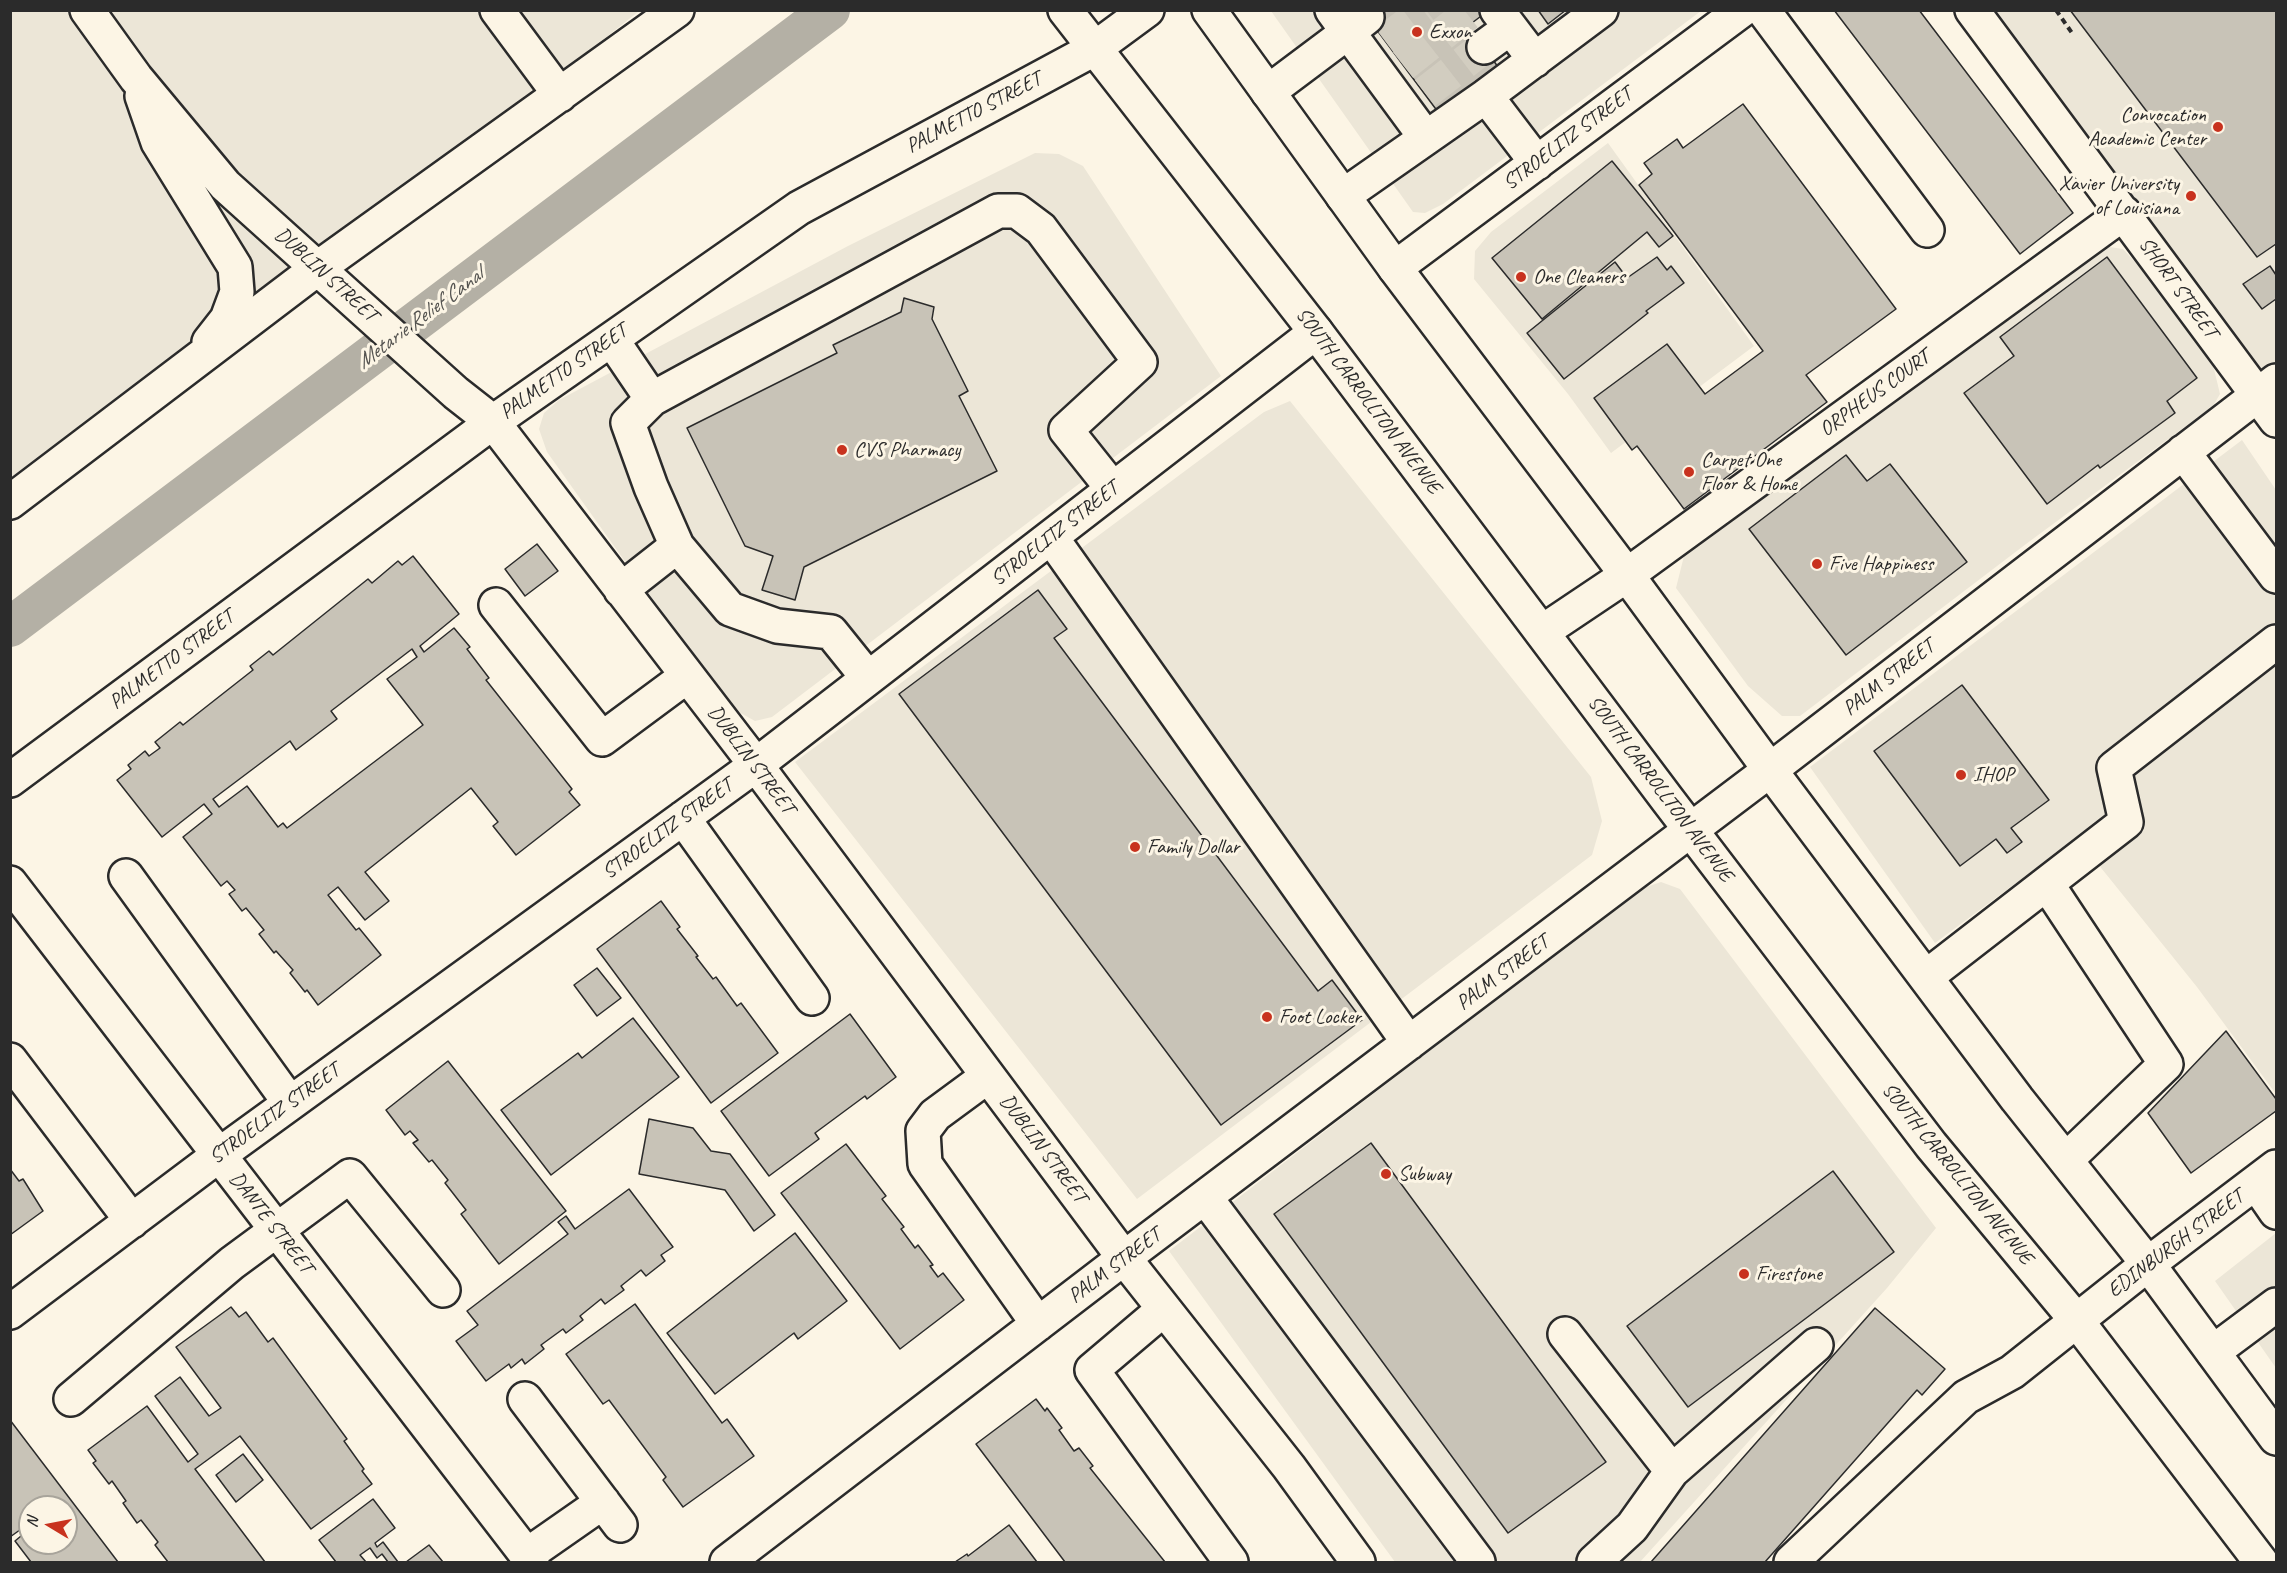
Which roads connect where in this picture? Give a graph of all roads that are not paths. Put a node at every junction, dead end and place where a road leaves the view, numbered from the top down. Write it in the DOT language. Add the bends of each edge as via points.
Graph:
graph roads {
  1 [pos="87,10"];
  2 [pos="497,10"];
  3 [pos="677,10"];
  4 [pos="1065,10"];
  5 [pos="1147,10"];
  6 [pos="1209,10"];
  7 [pos="1601,10"];
  8 [pos="1763,10"];
  9 [pos="1972,10"];
  10 [pos="1728,14"];
  11 [pos="1503,19"];
  12 [pos="1369,43"];
  13 [pos="1484,47"];
  14 [pos="1094,49"];
  15 [pos="1534,60"];
  16 [pos="136,78"];
  17 [pos="1268,92"];
  18 [pos="560,94"];
  19 [pos="1486,96"];
  20 [pos="1426,138"];
  21 [pos="1537,163"];
  22 [pos="1343,196"];
  23 [pos="2124,213"];
  24 [pos="1927,230"];
  25 [pos="318,268"];
  26 [pos="1395,268"];
  27 [pos="1316,332"];
  28 [pos="612,339"];
  29 [pos="186,369"];
  30 [pos="652,399"];
  31 [pos="2270,399"];
  32 [pos="493,422"];
  33 [pos="2183,452"];
  34 [pos="1113,489"];
  35 [pos="10,502"];
  36 [pos="1051,537"];
  37 [pos="676,546"];
  38 [pos="1627,575"];
  39 [pos="2277,576"];
  40 [pos="621,590"];
  41 [pos="496,605"];
  42 [pos="1542,632"];
  43 [pos="2277,642"];
  44 [pos="687,676"];
  45 [pos="868,678"];
  46 [pos="756,765"];
  47 [pos="1770,770"];
  48 [pos="10,780"];
  49 [pos="683,818"];
  50 [pos="1691,830"];
  51 [pos="126,876"];
  52 [pos="10,883"];
  53 [pos="2047,884"];
  54 [pos="1926,977"];
  55 [pos="812,998"];
  56 [pos="1409,1043"];
  57 [pos="10,1060"];
  58 [pos="988,1076"];
  59 [pos="290,1103"];
  60 [pos="219,1155"];
  61 [pos="2066,1160"];
  62 [pos="2266,1175"];
  63 [pos="1205,1197"];
  64 [pos="2277,1212"];
  65 [pos="132,1221"];
  66 [pos="277,1230"];
  67 [pos="1124,1258"];
  68 [pos="2148,1264"];
  69 [pos="443,1290"];
  70 [pos="2277,1305"];
  71 [pos="1164,1309"];
  72 [pos="10,1312"];
  73 [pos="2077,1321"];
  74 [pos="1038,1324"];
  75 [pos="1565,1334"];
  76 [pos="1816,1345"];
  77 [pos="2213,1352"];
  78 [pos="70,1399"];
  79 [pos="525,1399"];
  80 [pos="2277,1438"];
  81 [pos="1672,1471"];
  82 [pos="530,1559"];
  83 [pos="727,1563"];
  84 [pos="1231,1563"];
  85 [pos="1358,1563"];
  86 [pos="1478,1563"];
  87 [pos="1594,1563"];
  88 [pos="1791,1563"];
  89 [pos="2261,1563"];
  1 -- 16 [label="street, DUBLIN STREET"];
  2 -- 18 [label="street"];
  3 -- 18 [label="street"];
  4 -- 14 [label="street, SOUTH CARROLLTON AVENUE"];
  5 -- 14 [label="street, PALMETTO STREET"];
  6 -- 17 [label="street"];
  7 -- 15 [label="street"];
  8 -- 24 [label="street"];
  9 -- 23 [label="street, SHORT STREET"];
  10 -- 21 [label="street, STROELITZ STREET"];
  11 -- 13 [label="street"];
  11 -- 15 [label="street"];
  12 -- 17 [label="street"];
  12 -- 20 [label="street" via="1415,101"];
  14 -- 27 [label="street, SOUTH CARROLLTON AVENUE"];
  14 -- 28 [label="street, PALMETTO STREET" via="799,208"];
  15 -- 19 [label="street"];
  16 -- 25 [label="street, DUBLIN STREET" via="225,185"];
  16 -- 29 [label="street" via="158,142 235,267 237,292 227,319"];
  17 -- 22 [label="street"];
  18 -- 25 [label="street"];
  19 -- 20 [label="street"];
  19 -- 21 [label="street"];
  20 -- 22 [label="street"];
  21 -- 26 [label="street, STROELITZ STREET"];
  22 -- 26 [label="street"];
  23 -- 31 [label="street, SHORT STREET"];
  23 -- 38 [label="street, ORPHEUS COURT"];
  25 -- 29 [label="street"];
  25 -- 32 [label="street, DUBLIN STREET"];
  26 -- 38 [label="street"];
  27 -- 34 [label="street, STROELITZ STREET"];
  27 -- 42 [label="street, SOUTH CARROLLTON AVENUE"];
  28 -- 30 [label="street"];
  28 -- 32 [label="street, PALMETTO STREET"];
  29 -- 35 [label="street"];
  30 -- 34 [label="street" via="998,211 1017,211 1041,229 1140,362 1066,430"];
  30 -- 37 [label="street" via="628,423"];
  31 -- 33 [label="street, PALM STREET"];
  32 -- 40 [label="street, DUBLIN STREET"];
  32 -- 48 [label="street, PALMETTO STREET"];
  33 -- 39 [label="street"];
  33 -- 47 [label="street, PALM STREET"];
  34 -- 36 [label="street, STROELITZ STREET"];
  36 -- 45 [label="street, STROELITZ STREET"];
  36 -- 56 [label="street"];
  37 -- 40 [label="street"];
  37 -- 45 [label="street" via="730,609 777,626 831,632"];
  38 -- 42 [label="street, ORPHEUS COURT"];
  38 -- 47 [label="street"];
  40 -- 44 [label="street, DUBLIN STREET"];
  41 -- 44 [label="street" via="602,739"];
  42 -- 50 [label="street, SOUTH CARROLLTON AVENUE"];
  43 -- 53 [label="street" via="2114,768 2126,822"];
  44 -- 46 [label="street, DUBLIN STREET"];
  45 -- 46 [label="street, STROELITZ STREET"];
  46 -- 49 [label="street, STROELITZ STREET"];
  46 -- 58 [label="street, DUBLIN STREET"];
  47 -- 50 [label="street, PALM STREET"];
  47 -- 54 [label="street"];
  49 -- 55 [label="street"];
  49 -- 59 [label="street, STROELITZ STREET"];
  50 -- 56 [label="street, PALM STREET"];
  50 -- 73 [label="street, SOUTH CARROLLTON AVENUE" via="1931,1145"];
  51 -- 59 [label="street"];
  52 -- 60 [label="street, DANTE STREET"];
  53 -- 54 [label="street"];
  53 -- 61 [label="street" via="2166,1064"];
  54 -- 61 [label="street"];
  56 -- 63 [label="street, PALM STREET"];
  57 -- 65 [label="street"];
  58 -- 67 [label="street, DUBLIN STREET"];
  58 -- 74 [label="street" via="935,1115 923,1131 925,1164"];
  59 -- 60 [label="street, STROELITZ STREET"];
  60 -- 65 [label="street, STROELITZ STREET"];
  60 -- 66 [label="street, DANTE STREET"];
  61 -- 68 [label="street"];
  62 -- 64 [label="street"];
  62 -- 68 [label="street, EDINBURGH STREET"];
  63 -- 67 [label="street, PALM STREET"];
  63 -- 86 [label="street"];
  65 -- 72 [label="street, STROELITZ STREET"];
  66 -- 69 [label="street" via="351,1176"];
  66 -- 78 [label="street"];
  66 -- 82 [label="street, DANTE STREET"];
  67 -- 71 [label="street, DUBLIN STREET"];
  67 -- 74 [label="street, PALM STREET"];
  68 -- 73 [label="street, EDINBURGH STREET"];
  68 -- 77 [label="street"];
  70 -- 77 [label="street"];
  71 -- 84 [label="street" via="1092,1370"];
  71 -- 85 [label="street, DUBLIN STREET"];
  73 -- 88 [label="street, EDINBURGH STREET" via="2012,1372 1966,1397"];
  73 -- 89 [label="street, SOUTH CARROLLTON AVENUE"];
  74 -- 83 [label="street, PALM STREET"];
  75 -- 81 [label="street"];
  76 -- 81 [label="street"];
  77 -- 80 [label="street"];
  79 -- 82 [label="street" via="611,1513"];
  81 -- 87 [label="street" via="1632,1527"];
}
